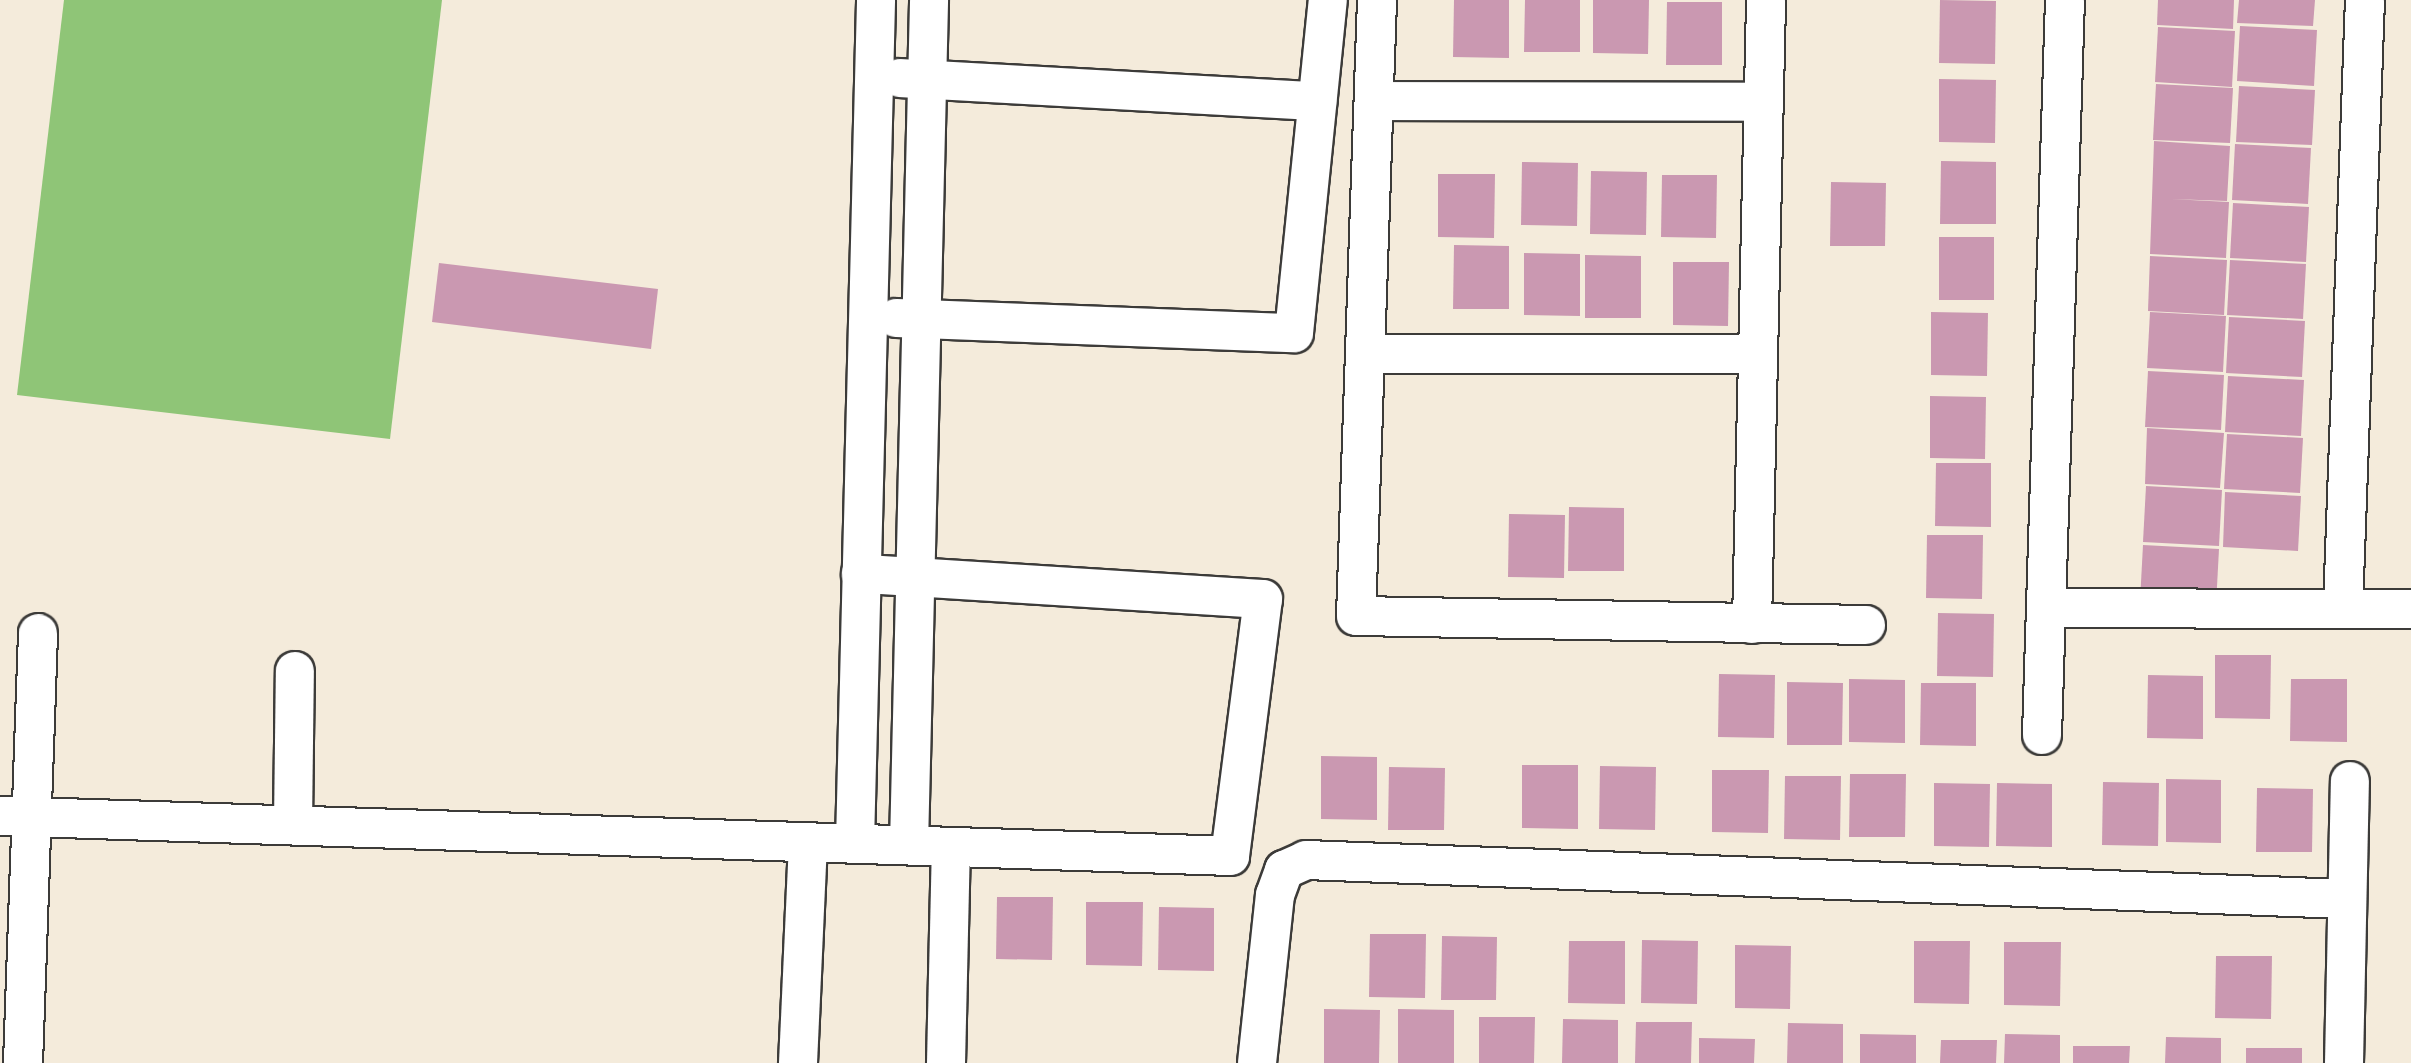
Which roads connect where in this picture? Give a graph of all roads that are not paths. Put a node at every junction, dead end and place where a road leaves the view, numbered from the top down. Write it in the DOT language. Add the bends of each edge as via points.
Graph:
graph roads {
  1 [pos="876,0"];
  2 [pos="929,0"];
  3 [pos="1328,0"];
  4 [pos="1377,0"];
  5 [pos="1766,0"];
  6 [pos="2065,0"];
  7 [pos="2365,0"];
  8 [pos="874,77"];
  9 [pos="927,80"];
  10 [pos="1374,101"];
  11 [pos="1317,102"];
  12 [pos="1763,102"];
  13 [pos="868,317"];
  14 [pos="921,319"];
  15 [pos="1758,354"];
  16 [pos="1365,355"];
  17 [pos="862,574"];
  18 [pos="915,578"];
  19 [pos="2049,608"];
  20 [pos="2343,608"];
  21 [pos="2411,609"];
  22 [pos="1752,624"];
  23 [pos="1866,625"];
  24 [pos="38,633"];
  25 [pos="295,671"];
  26 [pos="2042,735"];
  27 [pos="2350,780"];
  28 [pos="16,817"];
  29 [pos="293,824"];
  30 [pos="808,842"];
  31 [pos="855,844"];
  32 [pos="909,845"];
  33 [pos="951,847"];
  34 [pos="2347,899"];
  35 [pos="23,1063"];
  36 [pos="798,1063"];
  37 [pos="947,1063"];
  38 [pos="1257,1063"];
  39 [pos="2344,1063"];
  1 -- 8 [label="street"];
  2 -- 9 [label="street"];
  3 -- 11 [label="street"];
  4 -- 10 [label="street"];
  5 -- 12 [label="street"];
  6 -- 19 [label="street"];
  7 -- 20 [label="street"];
  8 -- 9 [label="street"];
  8 -- 13 [label="street"];
  9 -- 11 [label="street"];
  9 -- 14 [label="street"];
  10 -- 12 [label="street"];
  10 -- 16 [label="street"];
  11 -- 14 [label="street" via="1294,334"];
  12 -- 15 [label="street"];
  13 -- 14 [label="street"];
  13 -- 17 [label="street"];
  14 -- 18 [label="street"];
  15 -- 16 [label="street"];
  15 -- 22 [label="street"];
  16 -- 22 [label="street" via="1356,616"];
  17 -- 18 [label="street"];
  17 -- 31 [label="street"];
  18 -- 32 [label="street"];
  18 -- 33 [label="street" via="1263,599 1230,856"];
  19 -- 20 [label="street"];
  19 -- 26 [label="street"];
  20 -- 21 [label="street"];
  22 -- 23 [label="street"];
  24 -- 28 [label="street"];
  25 -- 29 [label="street"];
  27 -- 34 [label="street"];
  28 -- 29 [label="street"];
  28 -- 35 [label="street"];
  29 -- 30 [label="street"];
  30 -- 31 [label="street"];
  30 -- 36 [label="street"];
  31 -- 32 [label="street"];
  32 -- 33 [label="street"];
  33 -- 37 [label="street"];
  34 -- 38 [label="street" via="1306,860 1284,870 1275,895"];
  34 -- 39 [label="street"];
}
